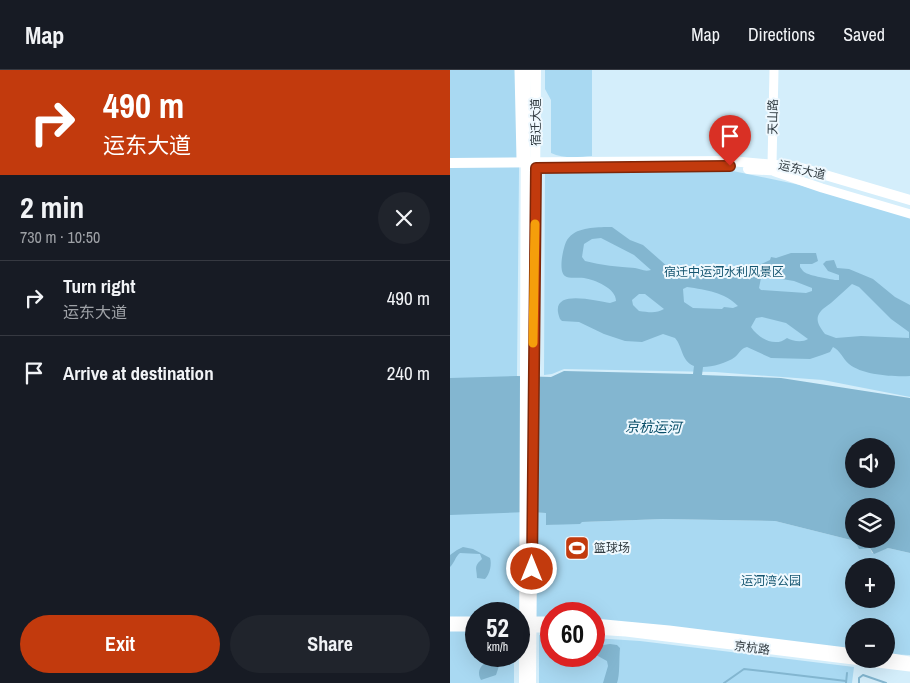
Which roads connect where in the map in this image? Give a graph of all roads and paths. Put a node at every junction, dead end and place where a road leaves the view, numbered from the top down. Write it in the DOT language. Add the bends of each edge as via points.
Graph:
graph roads {
  1 [pos="519,70"];
  2 [pos="526,70"];
  3 [pos="536,70"];
  4 [pos="768,70"];
  5 [pos="774,70"];
  6 [pos="450,162"];
  7 [pos="529,164"];
  8 [pos="769,166"];
  9 [pos="450,168"];
  10 [pos="910,200"];
  11 [pos="910,206"];
  12 [pos="910,214"];
  13 [pos="450,621"];
  14 [pos="465,621"];
  15 [pos="605,624"];
  16 [pos="450,627"];
  17 [pos="465,627"];
  18 [pos="605,631"];
  19 [pos="845,652"];
  20 [pos="895,658"];
  21 [pos="910,660"];
  22 [pos="910,667"];
  23 [pos="524,683"];
  24 [pos="531,683"];
  1 -- 7 [label="street"];
  2 -- 7 [label="main road, 宿迁大道"];
  3 -- 7 [label="main road, 宿迁大道"];
  4 -- 8 [label="street, 天山路"];
  5 -- 8 [label="street, 天山路"];
  6 -- 7 [label="main road, 运东大道"];
  7 -- 8 [label="main road, 运东大道"];
  7 -- 9 [label="main road, 运东大道"];
  7 -- 23 [label="main road, 宿迁大道"];
  7 -- 24 [label="main road, 宿迁大道"];
  8 -- 10 [label="main road, 运东大道" via="798,167"];
  8 -- 11 [label="main road, 运东大道"];
  8 -- 12 [label="street" via="822,188"];
  13 -- 14 [label="street"];
  15 -- 19 [label="street, 京杭路"];
  16 -- 17 [label="street"];
  18 -- 22 [label="street, 京杭路"];
  20 -- 21 [label="street"];
}
